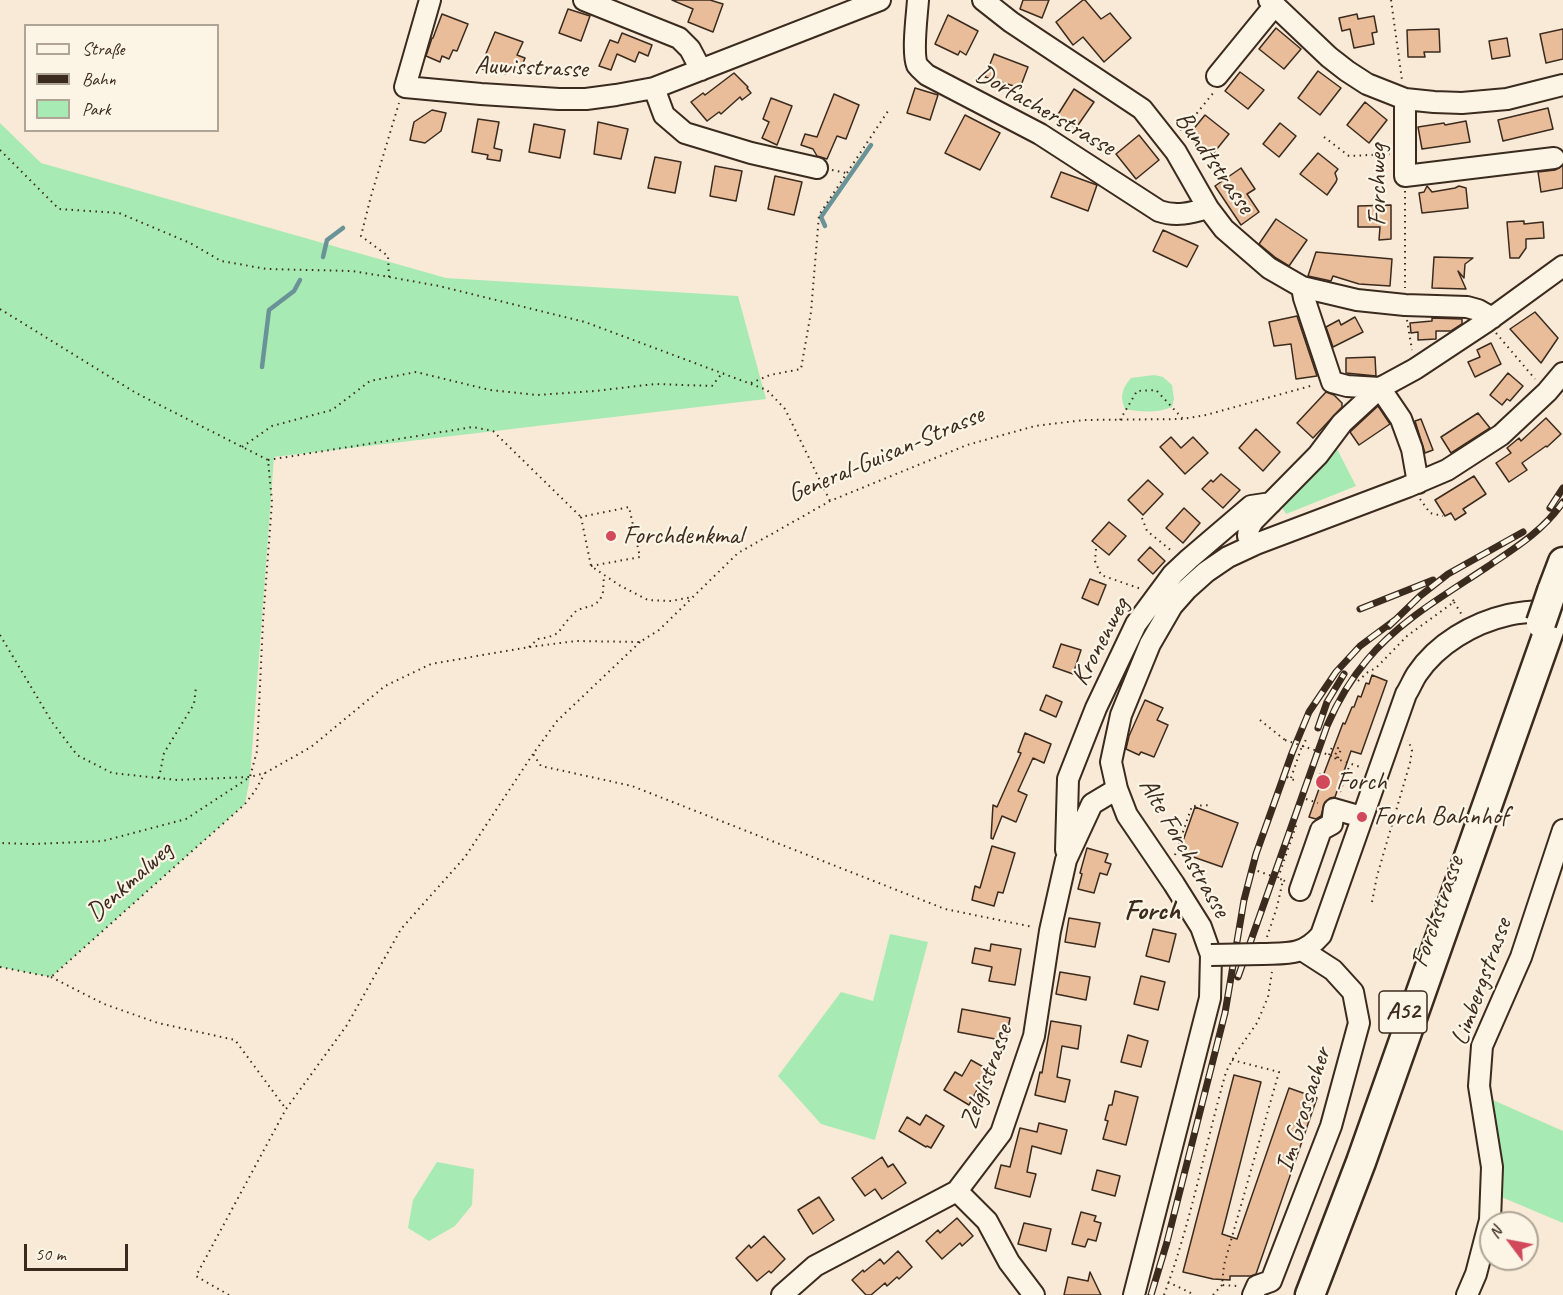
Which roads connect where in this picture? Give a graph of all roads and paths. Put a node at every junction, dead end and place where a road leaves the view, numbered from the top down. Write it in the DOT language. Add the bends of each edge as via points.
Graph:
graph roads {
  1 [pos="430,0"];
  2 [pos="585,0"];
  3 [pos="880,0"];
  4 [pos="918,0"];
  5 [pos="983,0"];
  6 [pos="1390,0"];
  7 [pos="1272,3"];
  8 [pos="701,70"];
  9 [pos="1216,81"];
  10 [pos="1563,85"];
  11 [pos="654,88"];
  12 [pos="402,94"];
  13 [pos="1405,99"];
  14 [pos="890,108"];
  15 [pos="1166,137"];
  16 [pos="1324,137"];
  17 [pos="0,150"];
  18 [pos="1405,153"];
  19 [pos="1554,158"];
  20 [pos="817,168"];
  21 [pos="1405,176"];
  22 [pos="1208,208"];
  23 [pos="1563,267"];
  24 [pos="389,277"];
  25 [pos="1302,287"];
  26 [pos="1405,305"];
  27 [pos="0,309"];
  28 [pos="1489,320"];
  29 [pos="1415,369"];
  30 [pos="723,372"];
  31 [pos="1563,373"];
  32 [pos="751,383"];
  33 [pos="1339,384"];
  34 [pos="1380,388"];
  35 [pos="1547,392"];
  36 [pos="1362,405"];
  37 [pos="1183,419"];
  38 [pos="1120,420"];
  39 [pos="242,447"];
  40 [pos="268,460"];
  41 [pos="1417,488"];
  42 [pos="830,501"];
  43 [pos="1271,503"];
  44 [pos="1443,516"];
  45 [pos="581,517"];
  46 [pos="1142,518"];
  47 [pos="1256,544"];
  48 [pos="1096,549"];
  49 [pos="1189,560"];
  50 [pos="1563,562"];
  51 [pos="591,566"];
  52 [pos="604,575"];
  53 [pos="694,596"];
  54 [pos="1157,596"];
  55 [pos="1452,597"];
  56 [pos="1454,602"];
  57 [pos="1556,605"];
  58 [pos="1464,621"];
  59 [pos="0,635"];
  60 [pos="640,642"];
  61 [pos="529,647"];
  62 [pos="1358,681"];
  63 [pos="196,687"];
  64 [pos="1260,720"];
  65 [pos="1394,729"];
  66 [pos="1306,739"];
  67 [pos="1302,747"];
  68 [pos="1332,747"];
  69 [pos="533,754"];
  70 [pos="1329,755"];
  71 [pos="1356,766"];
  72 [pos="265,773"];
  73 [pos="250,777"];
  74 [pos="159,778"];
  75 [pos="1296,781"];
  76 [pos="1117,789"];
  77 [pos="1211,805"];
  78 [pos="1362,817"];
  79 [pos="1297,823"];
  80 [pos="1563,830"];
  81 [pos="0,843"];
  82 [pos="1066,860"];
  83 [pos="1164,868"];
  84 [pos="1252,869"];
  85 [pos="1278,878"];
  86 [pos="1291,885"];
  87 [pos="1372,902"];
  88 [pos="1277,907"];
  89 [pos="1050,931"];
  90 [pos="1267,933"];
  91 [pos="1302,950"];
  92 [pos="1268,954"];
  93 [pos="1211,955"];
  94 [pos="0,967"];
  95 [pos="51,977"];
  96 [pos="1232,1060"];
  97 [pos="286,1109"];
  98 [pos="957,1191"];
  99 [pos="1168,1282"];
  100 [pos="1222,1285"];
  101 [pos="1255,1290"];
  102 [pos="229,1295"];
  103 [pos="782,1295"];
  104 [pos="1034,1295"];
  105 [pos="1134,1295"];
  106 [pos="1164,1295"];
  107 [pos="1195,1295"];
  108 [pos="1213,1295"];
  109 [pos="1298,1295"];
  110 [pos="1310,1295"];
  111 [pos="1467,1295"];
  1 -- 12 [label="street"];
  2 -- 8 [label="street" via="679,38"];
  3 -- 8 [label="street, Auwisstrasse"];
  4 -- 22 [label="street, Dorfacherstrasse" via="916,63 927,75 1040,134 1159,211 1169,215"];
  5 -- 15 [label="street, Bundtstrasse" via="1142,109"];
  6 -- 13 [label="path"];
  7 -- 9 [label="street"];
  7 -- 13 [label="street" via="1347,71 1367,84"];
  8 -- 11 [label="street, Auwisstrasse"];
  9 -- 15 [label="path" via="1214,92 1185,128"];
  10 -- 13 [label="street" via="1507,99 1462,103"];
  11 -- 12 [label="street, Auwisstrasse" via="586,99"];
  11 -- 20 [label="street" via="664,115 685,134"];
  12 -- 24 [label="path" via="362,236 388,256"];
  13 -- 18 [label="street, Forchweg"];
  14 -- 32 [label="path" via="819,215 811,312 801,369"];
  15 -- 22 [label="street, Bundtstrasse"];
  16 -- 18 [label="path" via="1349,156"];
  17 -- 24 [label="path" via="59,209 119,213 190,243 221,261 267,269 352,271"];
  18 -- 21 [label="street, Forchweg"];
  19 -- 21 [label="street"];
  21 -- 26 [label="path, Forchweg"];
  22 -- 25 [label="street, Bundtstrasse" via="1224,229 1269,268"];
  23 -- 28 [label="street"];
  24 -- 30 [label="path" via="585,322"];
  25 -- 26 [label="street, Bundtstrasse" via="1357,300"];
  25 -- 33 [label="street"];
  26 -- 28 [label="street, Bundtstrasse" via="1467,307 1478,310"];
  26 -- 29 [label="path, Forchweg"];
  27 -- 39 [label="path" via="136,393"];
  28 -- 29 [label="street"];
  28 -- 35 [label="path"];
  29 -- 34 [label="street"];
  30 -- 32 [label="path"];
  30 -- 39 [label="path" via="712,386 655,384 537,395 490,390 416,372 370,381 332,410 272,426"];
  31 -- 35 [label="street, Alte Forchstrasse"];
  32 -- 42 [label="path" via="767,390 785,409"];
  33 -- 34 [label="street"];
  33 -- 36 [label="street" via="1356,395"];
  33 -- 37 [label="path, General-Guisan-Strasse" via="1308,386"];
  34 -- 36 [label="street"];
  34 -- 41 [label="street" via="1401,418 1412,449"];
  35 -- 41 [label="street, Alte Forchstrasse" via="1502,435"];
  36 -- 43 [label="street, Kronenweg"];
  37 -- 38 [label="path, General-Guisan-Strasse"];
  37 -- 38 [label="path" via="1156,390 1137,392"];
  38 -- 42 [label="path, General-Guisan-Strasse" via="1084,420 1012,432 967,445"];
  39 -- 40 [label="path"];
  40 -- 45 [label="path" via="473,427 493,431"];
  40 -- 73 [label="path" via="272,502 257,751"];
  41 -- 44 [label="path" via="1430,513"];
  41 -- 47 [label="street, Alte Forchstrasse"];
  42 -- 53 [label="path, General-Guisan-Strasse" via="738,553"];
  43 -- 47 [label="street, Kronenweg" via="1249,528 1248,536"];
  43 -- 49 [label="street, Kronenweg" via="1251,506"];
  45 -- 51 [label="path"];
  45 -- 51 [label="path" via="629,507 640,557"];
  46 -- 49 [label="path" via="1147,531"];
  47 -- 76 [label="street, Alte Forchstrasse" via="1228,557 1187,589 1150,644 1121,715 1111,762"];
  48 -- 54 [label="path" via="1095,561 1101,575"];
  49 -- 54 [label="street, Kronenweg"];
  50 -- 57 [label="highway, Forchstrasse / A52"];
  51 -- 52 [label="path"];
  52 -- 53 [label="path" via="648,600"];
  52 -- 61 [label="path" via="600,600 577,610 558,633 538,639"];
  53 -- 60 [label="path, General-Guisan-Strasse" via="659,630"];
  54 -- 82 [label="street, Kronenweg" via="1136,624 1068,778"];
  55 -- 56 [label="path"];
  56 -- 58 [label="path"];
  56 -- 62 [label="path" via="1407,636"];
  57 -- 65 [label="street" via="1509,614 1453,638 1418,673"];
  57 -- 109 [label="highway, Forchstrasse / A52"];
  57 -- 110 [label="highway, Forchstrasse / A52" via="1361,1162"];
  59 -- 74 [label="path" via="51,722 77,754 112,773"];
  60 -- 61 [label="path" via="576,641"];
  60 -- 69 [label="path, General-Guisan-Strasse" via="557,721"];
  61 -- 72 [label="path" via="431,664 394,681 311,747"];
  63 -- 74 [label="path" via="194,704 164,753"];
  64 -- 67 [label="path, bridge" via="1285,740"];
  65 -- 78 [label="street"];
  65 -- 87 [label="path" via="1407,738 1412,750"];
  66 -- 67 [label="path, bridge"];
  67 -- 70 [label="path, bridge"];
  67 -- 75 [label="path" via="1289,778"];
  68 -- 70 [label="path, bridge"];
  69 -- 89 [label="path" via="541,766 632,786 945,909"];
  69 -- 97 [label="path, General-Guisan-Strasse" via="465,857 401,929 347,1025"];
  70 -- 71 [label="path, bridge" via="1338,758 1341,749 1338,748 1335,758"];
  72 -- 73 [label="path"];
  72 -- 95 [label="path, Denkmalweg" via="245,804"];
  73 -- 74 [label="path"];
  73 -- 81 [label="path" via="186,819 103,841"];
  76 -- 82 [label="street, Zelglistrasse" via="1092,804"];
  76 -- 83 [label="street, Alte Forchstrasse" via="1127,815"];
  77 -- 83 [label="path" via="1192,806 1175,856"];
  78 -- 86 [label="street" via="1334,809 1332,824 1321,830"];
  78 -- 91 [label="street" via="1321,935"];
  79 -- 85 [label="path"];
  80 -- 111 [label="street, Limbergstrasse" via="1521,957 1482,1046 1479,1086 1492,1167 1490,1220"];
  82 -- 89 [label="street, Zelglistrasse"];
  83 -- 93 [label="street, Alte Forchstrasse" via="1201,927"];
  84 -- 85 [label="path"];
  85 -- 86 [label="path"];
  88 -- 90 [label="path"];
  89 -- 98 [label="street, Zelglistrasse" via="1034,1036 1001,1133"];
  91 -- 92 [label="street"];
  91 -- 101 [label="street, Im Grossacher" via="1333,970 1353,992 1359,1023 1331,1126 1271,1281"];
  92 -- 93 [label="street, bridge"];
  92 -- 96 [label="path" via="1272,973 1268,997 1257,1023"];
  93 -- 105 [label="street, Alte Forchstrasse" via="1210,998 1204,1026"];
  94 -- 95 [label="path"];
  95 -- 97 [label="path" via="104,1004 158,1023 235,1040"];
  96 -- 99 [label="path"];
  96 -- 100 [label="path" via="1279,1072 1224,1265"];
  97 -- 102 [label="path, General-Guisan-Strasse" via="196,1276"];
  98 -- 103 [label="street, Zelglistrasse" via="815,1266"];
  98 -- 104 [label="street" via="987,1221 1009,1262"];
  99 -- 106 [label="path"];
  99 -- 107 [label="path"];
  100 -- 101 [label="path"];
  100 -- 108 [label="path"];
}
